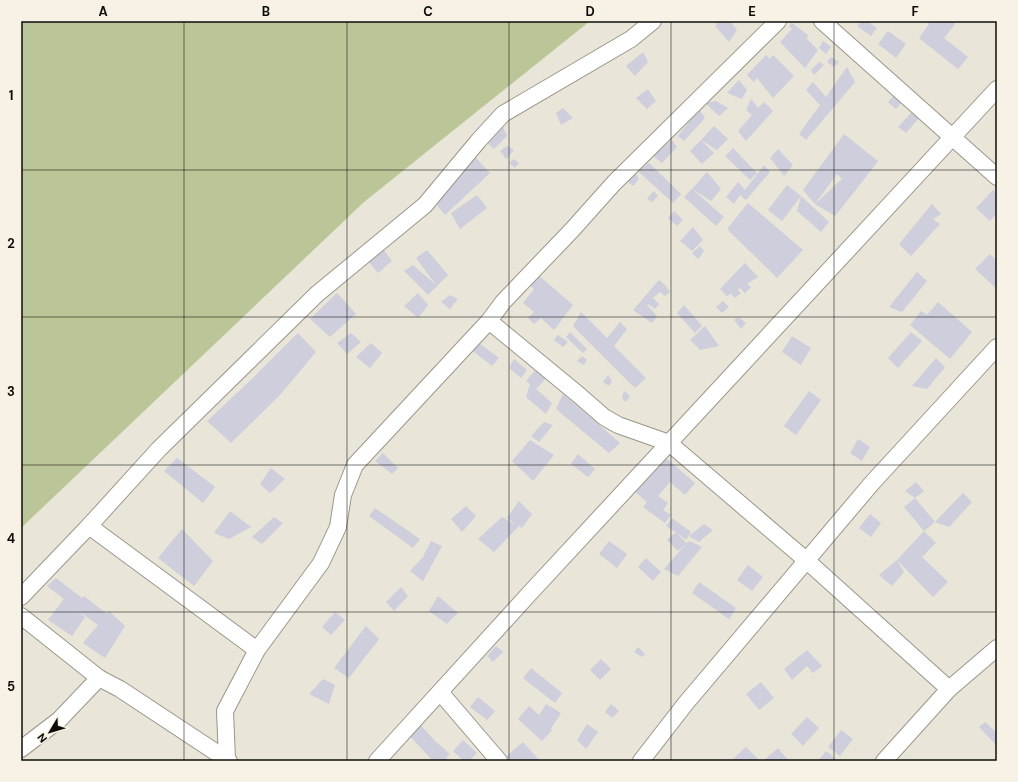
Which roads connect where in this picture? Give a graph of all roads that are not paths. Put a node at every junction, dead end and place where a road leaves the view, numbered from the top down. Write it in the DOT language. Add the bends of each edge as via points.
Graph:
graph roads {
  1 [pos="653,21"];
  2 [pos="778,21"];
  3 [pos="822,21"];
  4 [pos="997,89"];
  5 [pos="953,137"];
  6 [pos="997,176"];
  7 [pos="489,321"];
  8 [pos="997,346"];
  9 [pos="670,443"];
  10 [pos="89,526"];
  11 [pos="806,560"];
  12 [pos="21,597"];
  13 [pos="21,616"];
  14 [pos="997,648"];
  15 [pos="257,650"];
  16 [pos="99,678"];
  17 [pos="948,689"];
  18 [pos="440,692"];
  19 [pos="21,749"];
  20 [pos="227,760"];
  21 [pos="377,761"];
  22 [pos="499,761"];
  23 [pos="642,761"];
  24 [pos="884,761"];
  1 -- 10 [label="street" via="631,39 503,114 478,140 425,205 317,294 159,449"];
  2 -- 7 [label="street" via="619,178 508,296"];
  3 -- 5 [label="street"];
  4 -- 5 [label="street"];
  5 -- 6 [label="street"];
  5 -- 9 [label="street"];
  7 -- 9 [label="street" via="604,417 618,425"];
  7 -- 15 [label="street" via="355,465 343,495 338,527 321,563"];
  8 -- 11 [label="street" via="872,483"];
  9 -- 11 [label="street"];
  9 -- 18 [label="street"];
  10 -- 12 [label="street"];
  10 -- 15 [label="street"];
  11 -- 17 [label="street"];
  11 -- 23 [label="street" via="686,703"];
  13 -- 16 [label="street"];
  14 -- 17 [label="street"];
  15 -- 20 [label="street" via="225,711"];
  16 -- 19 [label="street" via="58,720"];
  16 -- 20 [label="street" via="120,689"];
  17 -- 24 [label="street"];
  18 -- 21 [label="street"];
  18 -- 22 [label="street"];
}
